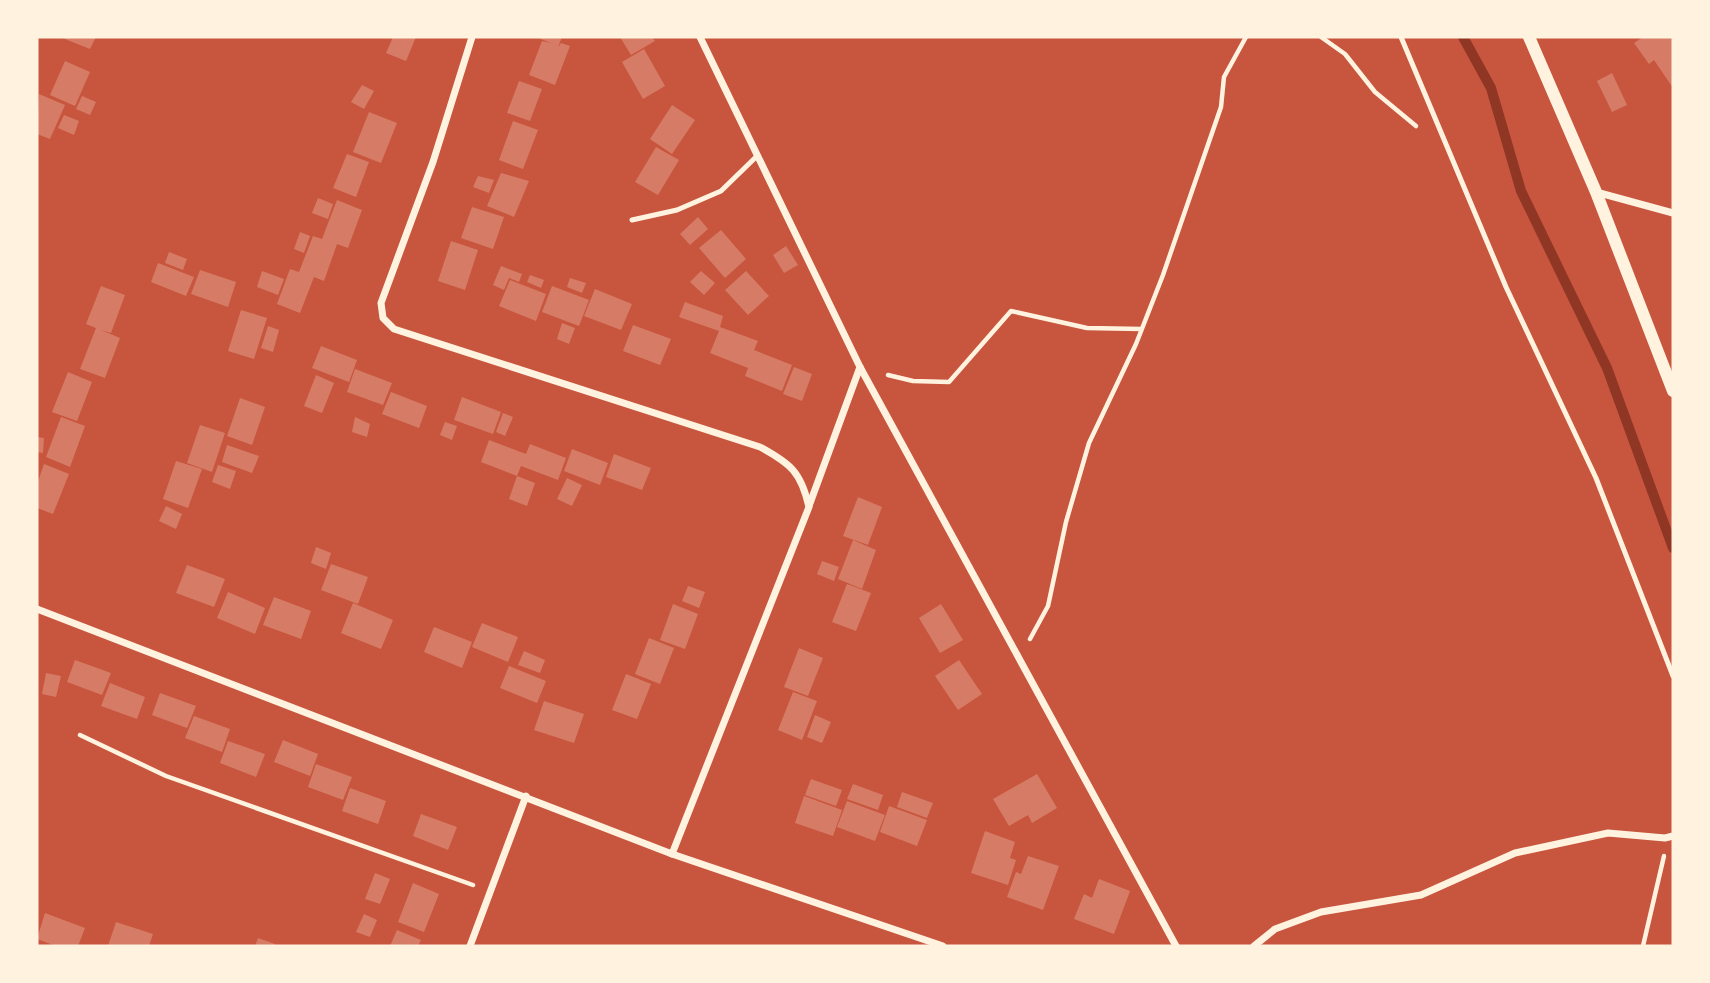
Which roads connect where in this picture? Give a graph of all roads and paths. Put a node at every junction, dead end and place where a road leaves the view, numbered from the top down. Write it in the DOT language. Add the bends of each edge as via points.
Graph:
graph roads {
  1 [pos="472,37"];
  2 [pos="701,37"];
  3 [pos="1246,37"];
  4 [pos="1321,37"];
  5 [pos="1401,37"];
  6 [pos="1529,37"];
  7 [pos="758,155"];
  8 [pos="1451,156"];
  9 [pos="1596,192"];
  10 [pos="1673,213"];
  11 [pos="632,220"];
  12 [pos="1141,330"];
  13 [pos="860,367"];
  14 [pos="1673,391"];
  15 [pos="809,507"];
  16 [pos="37,609"];
  17 [pos="1020,659"];
  18 [pos="1673,676"];
  19 [pos="80,735"];
  20 [pos="526,796"];
  21 [pos="1669,837"];
  22 [pos="672,854"];
  23 [pos="491,891"];
  24 [pos="470,946"];
  25 [pos="943,946"];
  26 [pos="1176,946"];
  27 [pos="1254,946"];
  28 [pos="1643,946"];
  1 -- 15 [label="street" via="433,162 381,303 383,318 394,329 760,447 785,460 803,480"];
  2 -- 7 [label="street"];
  3 -- 12 [label="path" via="1224,77 1221,107"];
  4 -- 8 [label="path" via="1345,54 1375,92"];
  5 -- 8 [label="lane"];
  6 -- 9 [label="street"];
  7 -- 11 [label="lane" via="721,191 677,210"];
  7 -- 13 [label="street"];
  8 -- 18 [label="lane" via="1506,287 1596,478"];
  9 -- 10 [label="street"];
  9 -- 14 [label="street"];
  12 -- 13 [label="path" via="1087,328 1011,311 949,382 913,381"];
  12 -- 17 [label="path" via="1089,443 1048,606"];
  13 -- 15 [label="street"];
  13 -- 17 [label="street"];
  15 -- 22 [label="street"];
  16 -- 20 [label="street"];
  17 -- 26 [label="street"];
  19 -- 23 [label="path" via="166,776"];
  20 -- 22 [label="street"];
  20 -- 23 [label="street"];
  21 -- 27 [label="street" via="1608,832 1515,853 1421,895 1321,912 1275,929"];
  21 -- 28 [label="path"];
  22 -- 25 [label="street"];
  23 -- 24 [label="street"];
}
